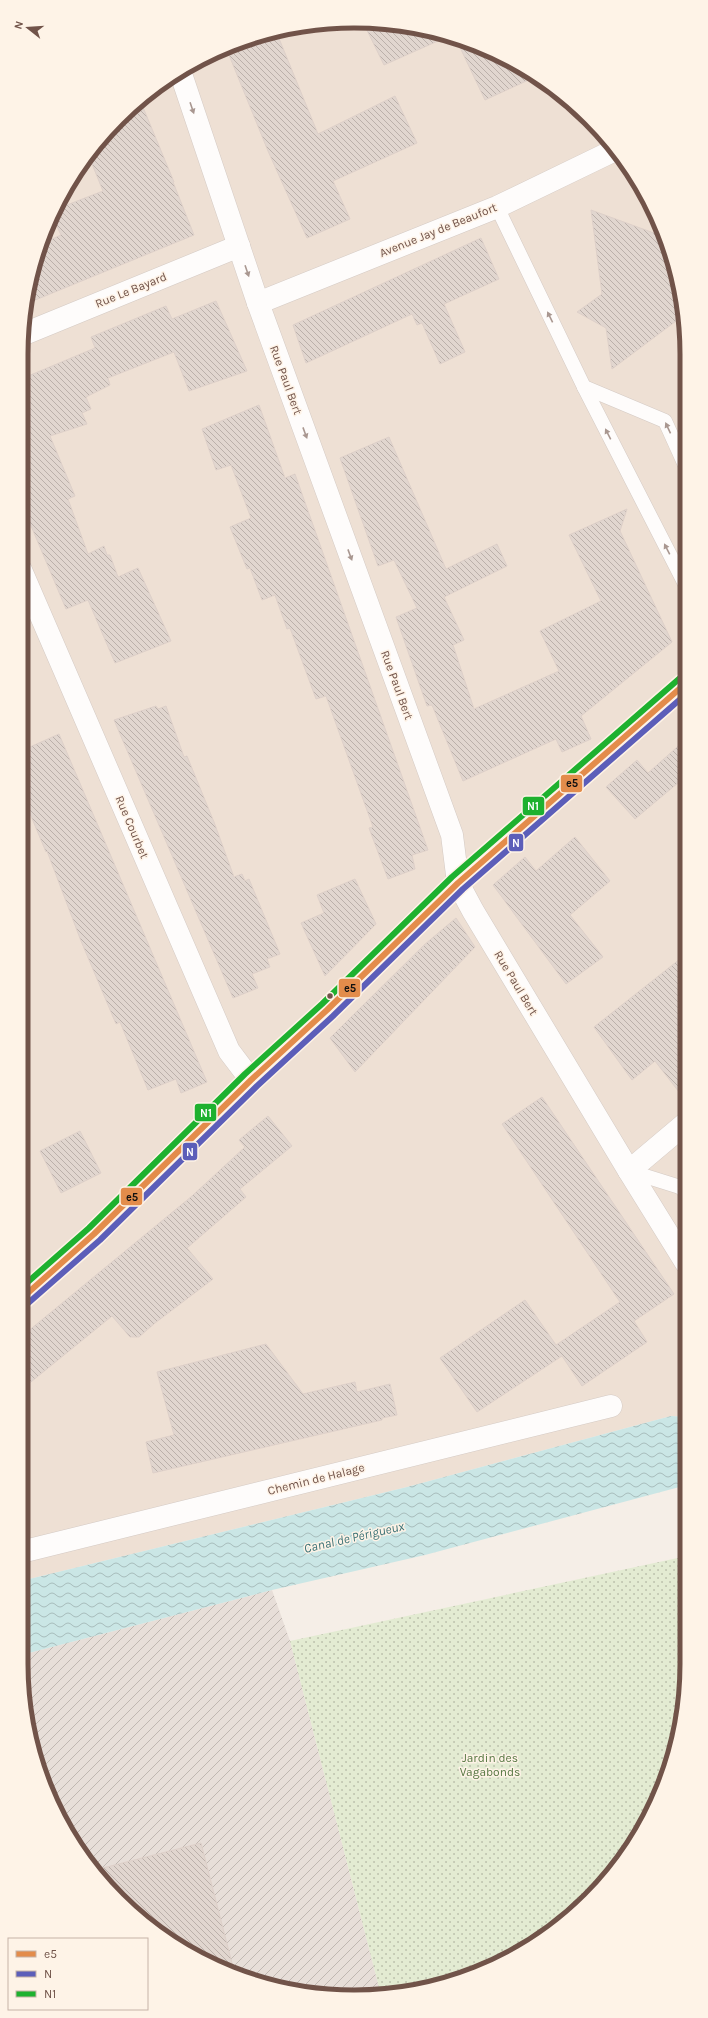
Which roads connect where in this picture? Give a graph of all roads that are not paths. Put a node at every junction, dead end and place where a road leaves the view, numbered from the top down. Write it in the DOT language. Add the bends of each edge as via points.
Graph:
graph roads {
  1 [pos="182,77"];
  2 [pos="610,152"];
  3 [pos="497,207"];
  4 [pos="239,246"];
  5 [pos="258,303"];
  6 [pos="29,332"];
  7 [pos="584,387"];
  8 [pos="680,454"];
  9 [pos="680,574"];
  10 [pos="28,586"];
  11 [pos="680,688"];
  12 [pos="458,883"];
  13 [pos="250,1080"];
  14 [pos="680,1128"];
  15 [pos="629,1171"];
  16 [pos="680,1187"];
  17 [pos="680,1253"];
  18 [pos="28,1293"];
  19 [pos="611,1406"];
  20 [pos="28,1550"];
  1 -- 4 [label="street, Rue Paul Bert, one-way"];
  2 -- 3 [label="street, Avenue Jay de Beaufort"];
  3 -- 5 [label="street, Avenue Jay de Beaufort"];
  7 -- 3 [label="lane, one-way"];
  4 -- 5 [label="street, Rue Paul Bert, one-way"];
  4 -- 6 [label="street, Rue Le Bayard"];
  5 -- 12 [label="street, Rue Paul Bert, one-way" via="452,835"];
  8 -- 7 [label="lane, one-way" via="665,421"];
  9 -- 7 [label="lane, one-way"];
  10 -- 13 [label="street, Rue Courbet" via="228,1051"];
  11 -- 12 [label="street"];
  12 -- 13 [label="street" via="327,1010"];
  12 -- 15 [label="street, Rue Paul Bert"];
  13 -- 18 [label="street" via="94,1234"];
  14 -- 15 [label="street"];
  15 -- 16 [label="lane"];
  15 -- 17 [label="street, Rue Paul Bert"];
  19 -- 20 [label="street, Chemin de Halage"];
}
